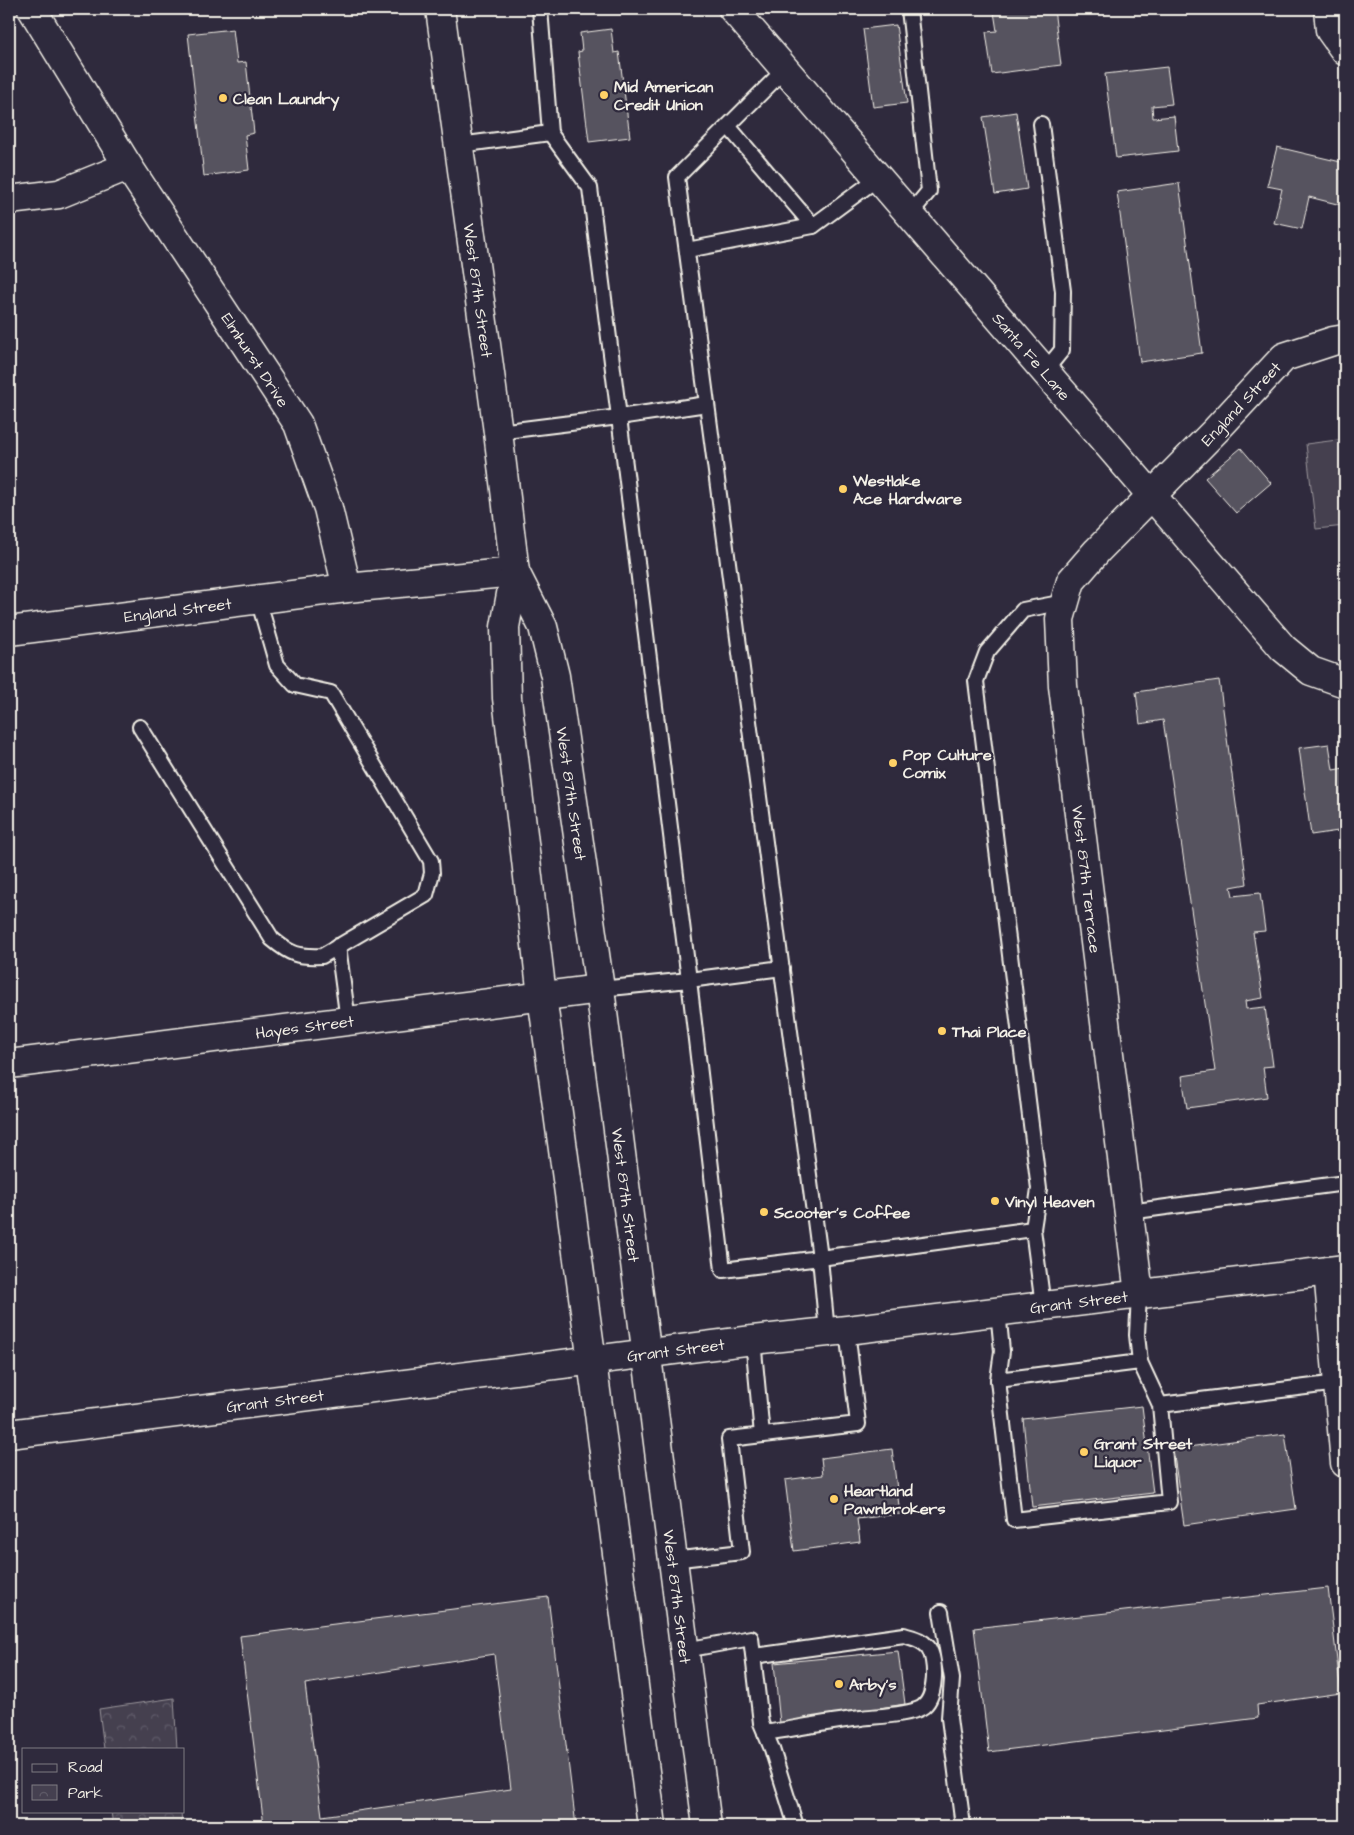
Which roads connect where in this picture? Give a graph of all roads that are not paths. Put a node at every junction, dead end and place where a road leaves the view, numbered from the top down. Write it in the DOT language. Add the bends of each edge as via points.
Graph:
graph roads {
  1 [pos="32,9"];
  2 [pos="440,9"];
  3 [pos="540,9"];
  4 [pos="733,9"];
  5 [pos="909,9"];
  6 [pos="1328,9"];
  7 [pos="1345,51"];
  8 [pos="785,69"];
  9 [pos="1041,124"];
  10 [pos="728,126"];
  11 [pos="550,133"];
  12 [pos="459,145"];
  13 [pos="128,166"];
  14 [pos="878,178"];
  15 [pos="9,200"];
  16 [pos="910,214"];
  17 [pos="813,226"];
  18 [pos="687,250"];
  19 [pos="1345,339"];
  20 [pos="1045,371"];
  21 [pos="707,404"];
  22 [pos="619,418"];
  23 [pos="498,432"];
  24 [pos="1152,495"];
  25 [pos="515,572"];
  26 [pos="346,588"];
  27 [pos="258,599"];
  28 [pos="1065,602"];
  29 [pos="9,631"];
  30 [pos="1345,684"];
  31 [pos="140,727"];
  32 [pos="338,946"];
  33 [pos="782,968"];
  34 [pos="688,980"];
  35 [pos="600,989"];
  36 [pos="542,996"];
  37 [pos="348,1021"];
  38 [pos="9,1064"];
  39 [pos="1345,1183"];
  40 [pos="1129,1212"];
  41 [pos="1033,1229"];
  42 [pos="820,1258"];
  43 [pos="1336,1270"];
  44 [pos="1139,1294"];
  45 [pos="1043,1306"];
  46 [pos="998,1311"];
  47 [pos="837,1331"];
  48 [pos="753,1340"];
  49 [pos="646,1354"];
  50 [pos="592,1361"];
  51 [pos="1140,1362"];
  52 [pos="998,1380"];
  53 [pos="1338,1383"];
  54 [pos="1160,1405"];
  55 [pos="9,1434"];
  56 [pos="762,1435"];
  57 [pos="1345,1463"];
  58 [pos="672,1560"];
  59 [pos="941,1612"];
  60 [pos="685,1650"];
  61 [pos="754,1656"];
  62 [pos="765,1732"];
  63 [pos="652,1826"];
  64 [pos="707,1826"];
  65 [pos="796,1826"];
  66 [pos="963,1826"];
  1 -- 13 [label="street, Elmhurst Drive"];
  2 -- 12 [label="street, West 87th Street"];
  3 -- 11 [label="lane"];
  4 -- 8 [label="street, Santa Fe Lane"];
  5 -- 16 [label="lane" via="929,191"];
  6 -- 7 [label="street" via="1330,30"];
  8 -- 10 [label="lane"];
  8 -- 14 [label="street, Santa Fe Lane"];
  9 -- 20 [label="lane" via="1063,291 1062,350"];
  10 -- 17 [label="lane"];
  10 -- 18 [label="lane" via="677,177"];
  11 -- 12 [label="lane"];
  11 -- 22 [label="lane" via="590,188"];
  12 -- 23 [label="street, West 87th Street"];
  13 -- 15 [label="street" via="59,194"];
  13 -- 26 [label="street, Elmhurst Drive" via="298,424 328,508"];
  14 -- 16 [label="street, Santa Fe Lane"];
  14 -- 17 [label="lane"];
  16 -- 20 [label="street, Santa Fe Lane"];
  17 -- 18 [label="lane"];
  18 -- 21 [label="lane"];
  19 -- 24 [label="street, England Street" via="1284,357"];
  20 -- 24 [label="street, Santa Fe Lane"];
  21 -- 22 [label="lane"];
  21 -- 33 [label="lane"];
  22 -- 23 [label="lane"];
  22 -- 34 [label="lane"];
  23 -- 25 [label="street, West 87th Street"];
  24 -- 28 [label="street, West 87th Terrace" via="1071,582"];
  24 -- 30 [label="street, Santa Fe Lane" via="1283,648 1311,671"];
  25 -- 26 [label="street"];
  25 -- 35 [label="street, West 87th Street" via="543,627 556,676"];
  25 -- 36 [label="street, West 87th Street" via="505,627 507,698"];
  26 -- 27 [label="street, England Street"];
  27 -- 29 [label="street, England Street"];
  27 -- 32 [label="lane" via="277,666 295,685 331,693 431,861 432,873 426,895"];
  28 -- 40 [label="street, West 87th Terrace" via="1060,619 1063,686"];
  28 -- 41 [label="lane" via="1022,610 987,652 976,681 1039,1189"];
  31 -- 32 [label="lane" via="272,939 284,950 302,957 322,956"];
  32 -- 37 [label="lane"];
  33 -- 34 [label="lane"];
  33 -- 42 [label="lane"];
  34 -- 35 [label="lane"];
  34 -- 42 [label="lane" via="723,1270"];
  35 -- 36 [label="street, Hayes Street"];
  35 -- 49 [label="street, West 87th Street"];
  36 -- 37 [label="street, Hayes Street"];
  36 -- 50 [label="street, West 87th Street"];
  37 -- 38 [label="street, Hayes Street"];
  39 -- 40 [label="lane"];
  40 -- 44 [label="street, West 87th Terrace"];
  41 -- 42 [label="lane"];
  41 -- 45 [label="lane"];
  42 -- 47 [label="lane"];
  43 -- 44 [label="street, Grant Street"];
  43 -- 53 [label="street"];
  44 -- 45 [label="street, Grant Street"];
  44 -- 51 [label="lane" via="1137,1335"];
  45 -- 46 [label="street, Grant Street"];
  46 -- 47 [label="street, Grant Street"];
  46 -- 52 [label="lane" via="1002,1351"];
  47 -- 48 [label="street, Grant Street"];
  47 -- 56 [label="lane" via="858,1424"];
  48 -- 49 [label="street, Grant Street"];
  48 -- 56 [label="lane"];
  49 -- 50 [label="street, Grant Street"];
  49 -- 58 [label="street, West 87th Street"];
  50 -- 55 [label="street, Grant Street"];
  50 -- 63 [label="street, West 87th Street"];
  51 -- 52 [label="lane"];
  51 -- 54 [label="lane"];
  52 -- 54 [label="lane" via="1014,1520 1169,1502"];
  53 -- 54 [label="lane"];
  53 -- 57 [label="street"];
  56 -- 58 [label="lane" via="729,1439 742,1552"];
  58 -- 60 [label="street, West 87th Street"];
  59 -- 66 [label="lane" via="952,1679 949,1718"];
  60 -- 61 [label="lane" via="751,1638"];
  60 -- 64 [label="street, West 87th Street"];
  61 -- 62 [label="lane" via="761,1723"];
  61 -- 62 [label="lane" via="904,1636 919,1640 929,1648 932,1662 934,1682 931,1698 921,1708 899,1714"];
  62 -- 65 [label="lane"];
}
